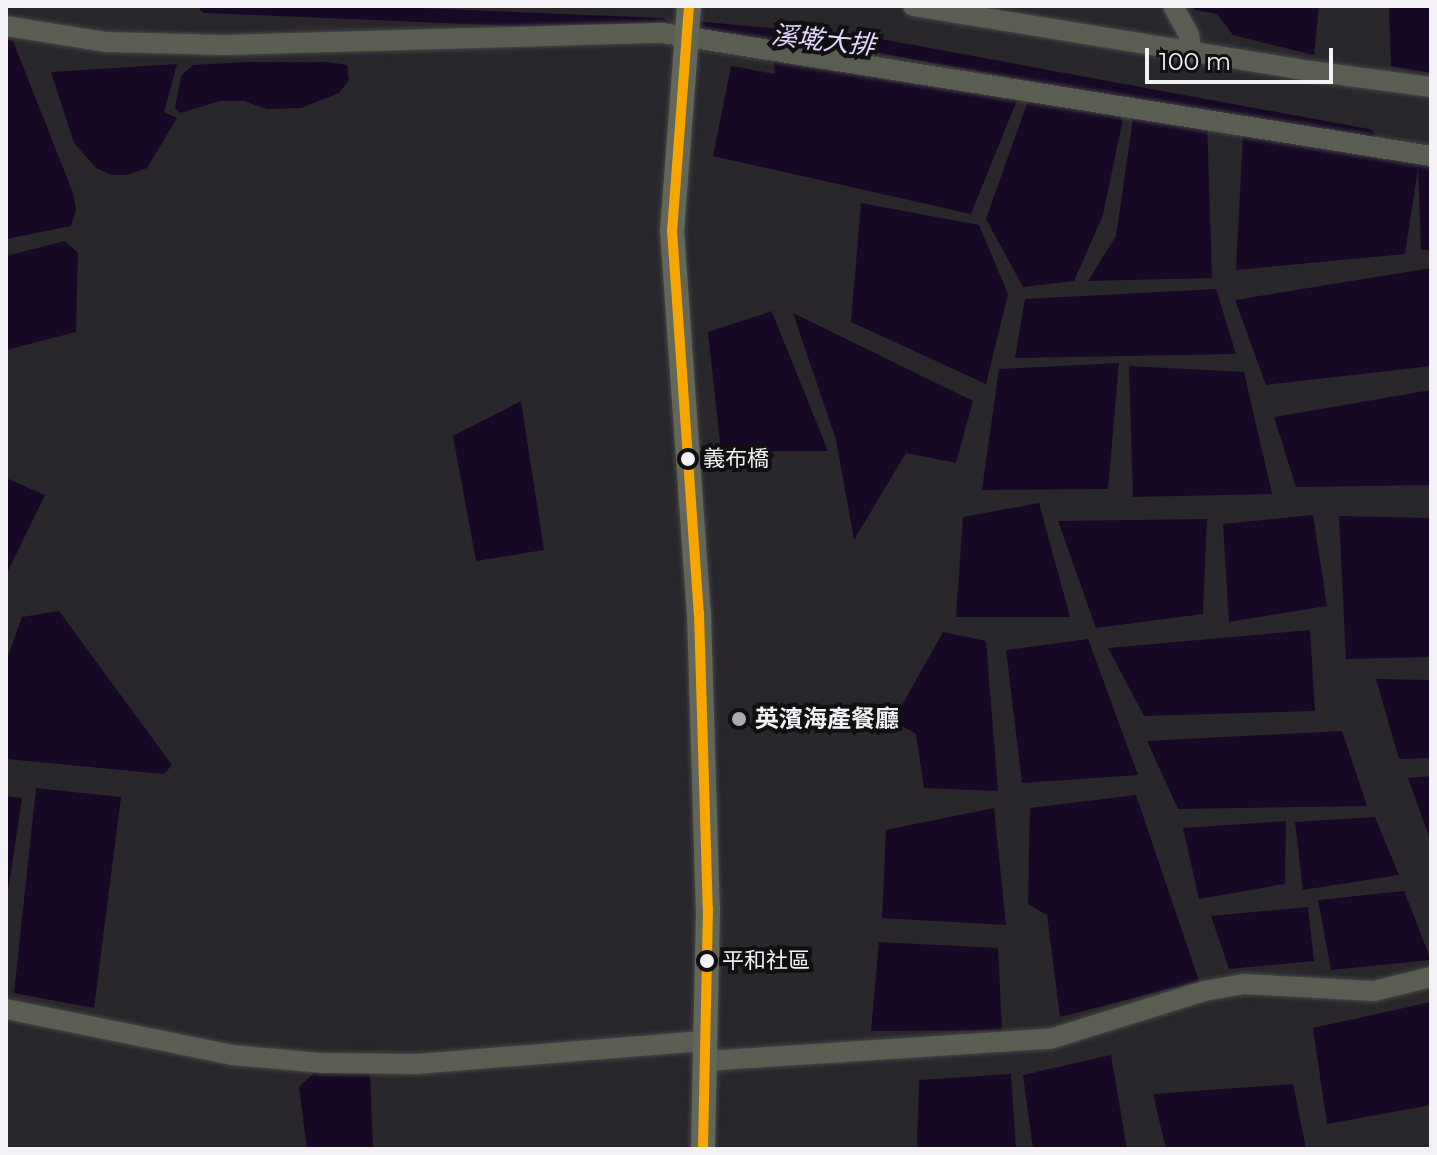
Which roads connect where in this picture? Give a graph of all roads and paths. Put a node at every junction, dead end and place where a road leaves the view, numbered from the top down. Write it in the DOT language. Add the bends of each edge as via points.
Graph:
graph roads {
  1 [pos="913,6"];
  2 [pos="1173,6"];
  3 [pos="687,24"];
  4 [pos="6,26"];
  5 [pos="1191,50"];
  6 [pos="1431,87"];
  7 [pos="1431,156"];
  8 [pos="1431,977"];
  9 [pos="6,1009"];
  10 [pos="706,1051"];
  11 [pos="703,1149"];
  1 -- 5 [label="lane"];
  2 -- 5 [label="lane"];
  3 -- 4 [label="lane" via="663,33 209,45 105,42"];
  3 -- 7 [label="lane"];
  3 -- 10 [label="main road" via="672,230 699,613 708,909"];
  5 -- 6 [label="lane"];
  8 -- 10 [label="lane" via="1374,991 1243,984 1050,1039"];
  9 -- 10 [label="lane" via="232,1055 321,1063"];
  10 -- 11 [label="main road"];
}
